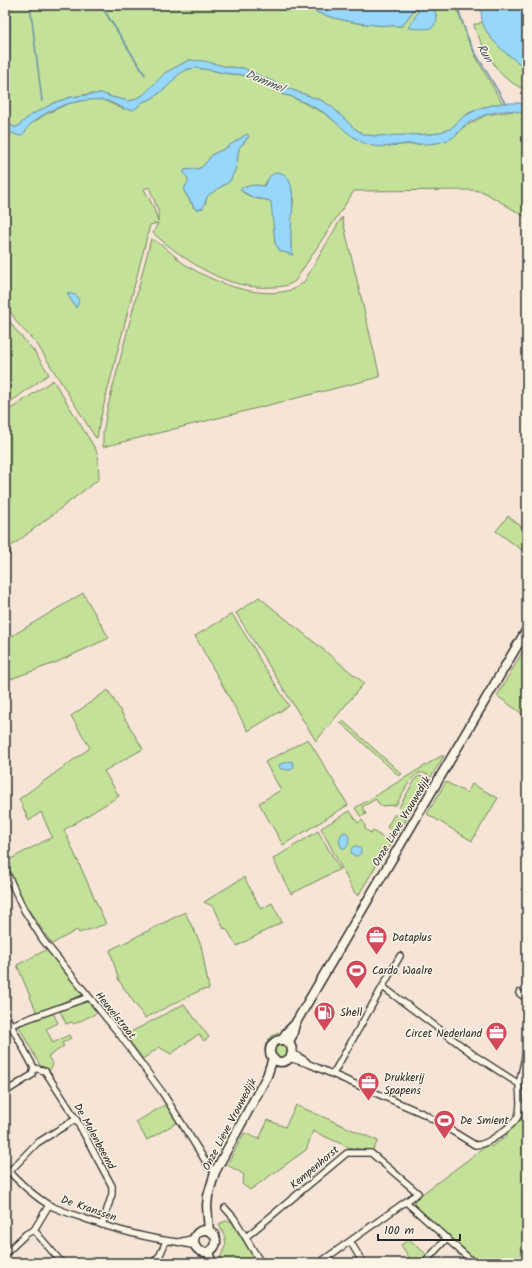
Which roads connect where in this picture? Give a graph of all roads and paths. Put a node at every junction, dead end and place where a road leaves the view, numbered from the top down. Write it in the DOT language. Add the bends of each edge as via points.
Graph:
graph roads {
  1 [pos="527,629"];
  2 [pos="5,870"];
  3 [pos="400,956"];
  4 [pos="383,987"];
  5 [pos="519,992"];
  6 [pos="89,997"];
  7 [pos="527,999"];
  8 [pos="5,1014"];
  9 [pos="11,1025"];
  10 [pos="5,1027"];
  11 [pos="285,1041"];
  12 [pos="527,1048"];
  13 [pos="290,1055"];
  14 [pos="276,1059"];
  15 [pos="34,1068"];
  16 [pos="333,1074"];
  17 [pos="518,1084"];
  18 [pos="5,1092"];
  19 [pos="520,1106"];
  20 [pos="527,1107"];
  21 [pos="76,1120"];
  22 [pos="7,1169"];
  23 [pos="215,1172"];
  24 [pos="406,1202"];
  25 [pos="49,1204"];
  26 [pos="225,1208"];
  27 [pos="102,1225"];
  28 [pos="34,1230"];
  29 [pos="205,1231"];
  30 [pos="246,1237"];
  31 [pos="447,1238"];
  32 [pos="166,1241"];
  33 [pos="350,1241"];
  34 [pos="195,1242"];
  35 [pos="206,1252"];
  36 [pos="5,1254"];
  37 [pos="62,1263"];
  38 [pos="152,1263"];
  39 [pos="205,1263"];
  40 [pos="210,1263"];
  41 [pos="261,1263"];
  42 [pos="319,1263"];
  43 [pos="364,1263"];
  44 [pos="424,1263"];
  45 [pos="474,1263"];
  1 -- 11 [label="main road, Onze Lieve Vrouwedijk" via="295,1024 292,1036"];
  2 -- 6 [label="street, Heuvelstraat" via="24,910 43,940"];
  3 -- 4 [label="street"];
  4 -- 16 [label="street"];
  4 -- 17 [label="street" via="474,1055"];
  5 -- 7 [label="street"];
  6 -- 9 [label="street"];
  6 -- 23 [label="street, Heuvelstraat" via="162,1092"];
  8 -- 9 [label="street"];
  9 -- 10 [label="street"];
  9 -- 15 [label="street"];
  11 -- 13 [label="main road"];
  11 -- 14 [label="main road" via="275,1042 270,1047 271,1055"];
  12 -- 17 [label="street"];
  13 -- 14 [label="main road" via="283,1061"];
  13 -- 16 [label="street"];
  14 -- 23 [label="main road, Onze Lieve Vrouwedijk" via="276,1068 267,1076"];
  15 -- 18 [label="street" via="32,1075"];
  15 -- 21 [label="street, De Molenbeemd" via="45,1071"];
  16 -- 19 [label="street" via="424,1114 475,1145 487,1142 514,1122"];
  17 -- 19 [label="street"];
  19 -- 20 [label="street"];
  21 -- 22 [label="street" via="37,1143"];
  21 -- 27 [label="street, De Molenbeemd" via="112,1186"];
  22 -- 25 [label="street, De Kranssen" via="26,1189"];
  23 -- 29 [label="main road, Onze Lieve Vrouwedijk" via="204,1215"];
  24 -- 30 [label="street, Kempenhorst" via="418,1193 371,1153 347,1152"];
  24 -- 31 [label="street"];
  24 -- 33 [label="street"];
  25 -- 27 [label="street, De Kranssen"];
  25 -- 28 [label="street"];
  26 -- 30 [label="street"];
  27 -- 32 [label="street, De Kranssen"];
  28 -- 36 [label="street" via="26,1234"];
  28 -- 37 [label="street"];
  29 -- 34 [label="main road" via="199,1233"];
  29 -- 35 [label="main road" via="216,1239 215,1246"];
  30 -- 41 [label="street"];
  31 -- 44 [label="street"];
  31 -- 45 [label="street"];
  32 -- 34 [label="street, De Kranssen" via="188,1245"];
  32 -- 38 [label="street" via="160,1255"];
  33 -- 42 [label="street"];
  33 -- 43 [label="street"];
  34 -- 35 [label="main road" via="197,1248"];
  35 -- 39 [label="main road"];
  35 -- 40 [label="main road"];
}
